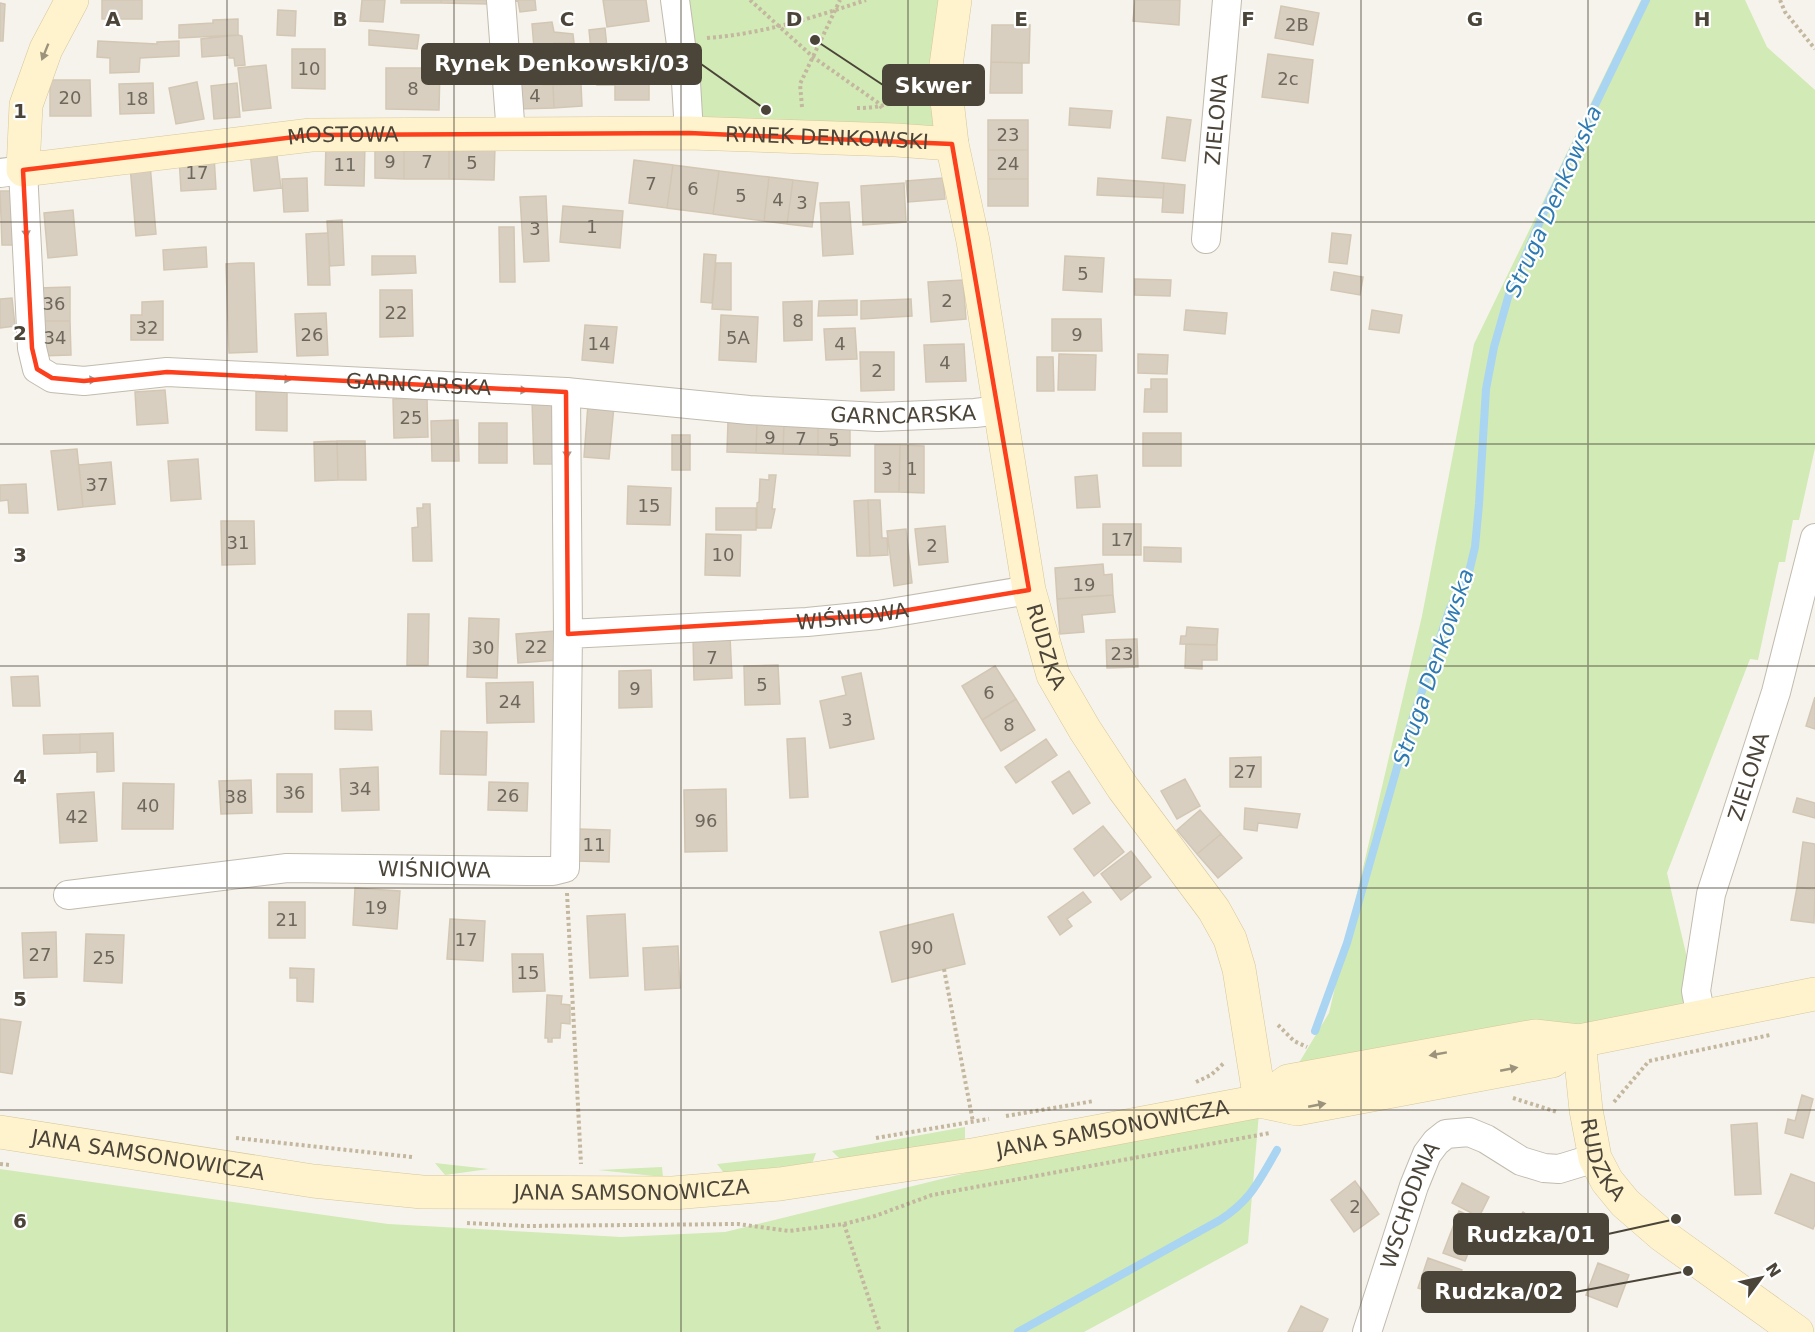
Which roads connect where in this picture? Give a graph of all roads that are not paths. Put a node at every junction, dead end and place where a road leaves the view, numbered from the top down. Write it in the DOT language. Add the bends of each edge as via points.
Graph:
graph roads {
  1 [pos="72,0"];
  2 [pos="501,0"];
  3 [pos="675,0"];
  4 [pos="955,0"];
  5 [pos="1227,0"];
  6 [pos="689,133"];
  7 [pos="511,135"];
  8 [pos="952,144"];
  9 [pos="12,171"];
  10 [pos="1206,238"];
  11 [pos="566,392"];
  12 [pos="1000,410"];
  13 [pos="1815,538"];
  14 [pos="1029,590"];
  15 [pos="568,634"];
  16 [pos="68,895"];
  17 [pos="1815,994"];
  18 [pos="1701,1017"];
  19 [pos="1579,1041"];
  20 [pos="1260,1101"];
  21 [pos="0,1132"];
  22 [pos="1595,1158"];
  23 [pos="1367,1332"];
  24 [pos="1797,1332"];
  1 -- 9 [label="street, one-way" via="46,50 26,105"];
  2 -- 7 [label="street"];
  3 -- 6 [label="street"];
  4 -- 8 [label="street, RYNEK DENKOWSKI" via="944,80"];
  5 -- 10 [label="street, ZIELONA"];
  6 -- 7 [label="street, MOSTOWA"];
  6 -- 8 [label="street, RYNEK DENKOWSKI"];
  7 -- 9 [label="street, MOSTOWA" via="311,135"];
  8 -- 12 [label="street, RUDZKA" via="973,241"];
  9 -- 11 [label="street, GARNCARSKA, one-way" via="32,348 37,369 52,378 84,381 167,372"];
  11 -- 12 [label="street, GARNCARSKA" via="749,410 878,417"];
  11 -- 15 [label="street, one-way"];
  12 -- 14 [label="street, RUDZKA"];
  13 -- 18 [label="street, ZIELONA" via="1776,692 1710,894 1696,991"];
  14 -- 15 [label="street, WIŚNIOWA" via="878,615 807,622"];
  14 -- 20 [label="street, RUDZKA" via="1053,675 1085,730 1214,910 1230,939 1239,969"];
  15 -- 16 [label="street, WIŚNIOWA" via="565,868 287,868"];
  17 -- 18 [label="street, JANA SAMSONOWICZA"];
  18 -- 19 [label="street, JANA SAMSONOWICZA"];
  19 -- 20 [label="street, JANA SAMSONOWICZA" via="1552,1061 1309,1107 1297,1109"];
  19 -- 22 [label="street, RUDZKA"];
  20 -- 21 [label="street, JANA SAMSONOWICZA" via="978,1154 780,1184 673,1193 422,1192 313,1181"];
  22 -- 23 [label="street, WSCHODNIA" via="1559,1169 1544,1168 1521,1161 1469,1132 1446,1134 1427,1154 1414,1185"];
  22 -- 24 [label="street, RUDZKA" via="1625,1203 1670,1241"];
}
